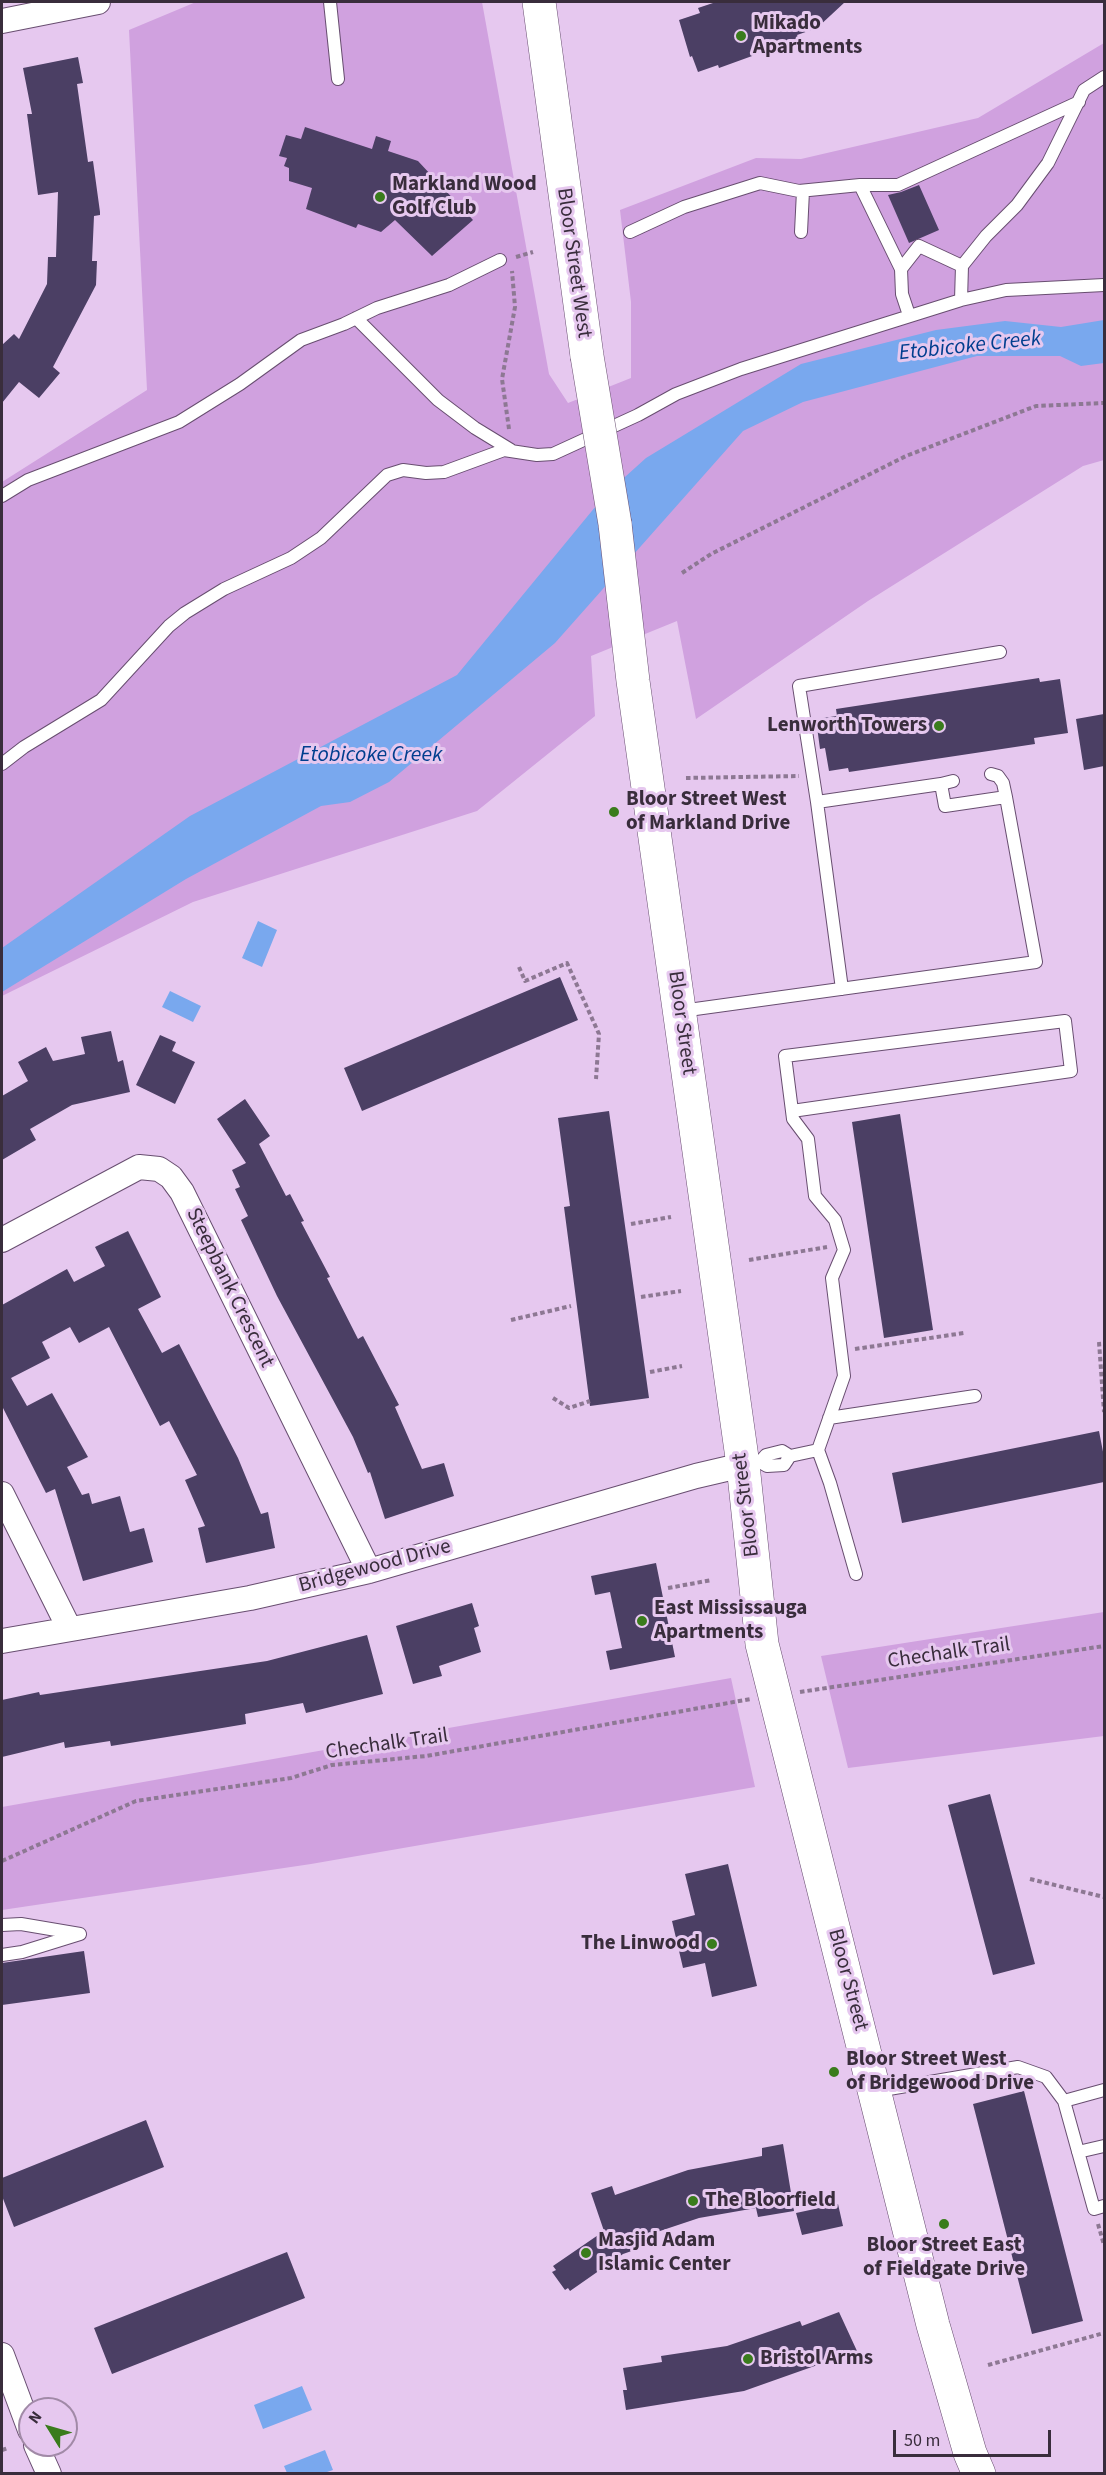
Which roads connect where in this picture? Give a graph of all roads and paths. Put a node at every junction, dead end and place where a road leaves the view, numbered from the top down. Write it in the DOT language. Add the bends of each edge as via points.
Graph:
graph roads {
  1 [pos="98,2"];
  2 [pos="330,2"];
  3 [pos="540,2"];
  4 [pos="2,21"];
  5 [pos="1104,77"];
  6 [pos="338,79"];
  7 [pos="1079,102"];
  8 [pos="860,185"];
  9 [pos="803,190"];
  10 [pos="630,232"];
  11 [pos="801,232"];
  12 [pos="500,260"];
  13 [pos="962,266"];
  14 [pos="512,269"];
  15 [pos="902,269"];
  16 [pos="1104,285"];
  17 [pos="961,300"];
  18 [pos="909,315"];
  19 [pos="356,318"];
  20 [pos="1104,403"];
  21 [pos="512,451"];
  22 [pos="2,496"];
  23 [pos="615,524"];
  24 [pos="682,573"];
  25 [pos="1000,652"];
  26 [pos="2,764"];
  27 [pos="992,774"];
  28 [pos="813,776"];
  29 [pos="686,778"];
  30 [pos="1006,797"];
  31 [pos="817,802"];
  32 [pos="519,967"];
  33 [pos="842,989"];
  34 [pos="680,1011"];
  35 [pos="596,1079"];
  36 [pos="792,1112"];
  37 [pos="671,1217"];
  38 [pos="631,1224"];
  39 [pos="2,1240"];
  40 [pos="842,1244"];
  41 [pos="749,1260"];
  42 [pos="681,1292"];
  43 [pos="641,1297"];
  44 [pos="571,1306"];
  45 [pos="511,1320"];
  46 [pos="964,1333"];
  47 [pos="1099,1341"];
  48 [pos="842,1352"];
  49 [pos="682,1366"];
  50 [pos="650,1372"];
  51 [pos="975,1396"];
  52 [pos="552,1398"];
  53 [pos="590,1401"];
  54 [pos="1104,1412"];
  55 [pos="829,1419"];
  56 [pos="818,1450"];
  57 [pos="751,1464"];
  58 [pos="2,1494"];
  59 [pos="369,1571"];
  60 [pos="855,1574"];
  61 [pos="712,1580"];
  62 [pos="668,1588"];
  63 [pos="69,1628"];
  64 [pos="2,1641"];
  65 [pos="1104,1646"];
  66 [pos="798,1692"];
  67 [pos="752,1699"];
  68 [pos="2,1861"];
  69 [pos="1030,1879"];
  70 [pos="1104,1897"];
  71 [pos="2,1925"];
  72 [pos="2,1955"];
  73 [pos="1104,2090"];
  74 [pos="875,2092"];
  75 [pos="1064,2101"];
  76 [pos="1104,2146"];
  77 [pos="1078,2152"];
  78 [pos="1100,2208"];
  79 [pos="1104,2245"];
  80 [pos="1104,2333"];
  81 [pos="2,2355"];
  82 [pos="988,2365"];
  83 [pos="18,2398"];
  84 [pos="8,2448"];
  85 [pos="2,2450"];
  86 [pos="41,2457"];
  87 [pos="976,2471"];
  88 [pos="49,2474"];
  1 -- 4 [label="street"];
  2 -- 6 [label="lane"];
  3 -- 23 [label="main road, Bloor Street West, bridge" via="587,356"];
  5 -- 7 [label="lane" via="1084,90"];
  7 -- 8 [label="lane" via="898,185"];
  7 -- 13 [label="lane" via="1047,163 1017,205"];
  8 -- 9 [label="lane"];
  8 -- 15 [label="lane"];
  9 -- 10 [label="lane" via="760,183 684,207"];
  9 -- 11 [label="lane"];
  12 -- 19 [label="lane" via="449,285"];
  13 -- 15 [label="lane" via="920,246"];
  13 -- 17 [label="lane"];
  14 -- 21 [label="path" via="515,308 502,380"];
  15 -- 18 [label="lane" via="902,294"];
  16 -- 17 [label="lane" via="1006,290"];
  17 -- 18 [label="lane"];
  18 -- 21 [label="lane" via="676,394 553,454"];
  19 -- 21 [label="lane" via="438,400"];
  19 -- 22 [label="lane" via="301,340 179,422 28,480"];
  20 -- 24 [label="path" via="1036,406 906,456 711,554"];
  21 -- 26 [label="lane" via="504,450 444,472 403,470 387,476 321,538 291,558 224,589 185,613 101,700"];
  23 -- 34 [label="main road, Bloor Street"];
  25 -- 28 [label="lane" via="799,686"];
  27 -- 30 [label="lane" via="1003,783"];
  28 -- 29 [label="path"];
  28 -- 31 [label="lane"];
  30 -- 31 [label="lane" via="945,807 947,782"];
  30 -- 33 [label="lane" via="1036,962"];
  31 -- 33 [label="lane"];
  32 -- 35 [label="path" via="525,981 567,963 599,1034"];
  33 -- 34 [label="lane"];
  34 -- 57 [label="main road, Bloor Street"];
  36 -- 36 [label="lane" via="785,1056 1065,1021 1071,1071"];
  36 -- 40 [label="lane" via="808,1138 815,1196 835,1220"];
  37 -- 38 [label="path"];
  39 -- 59 [label="street, Steepbank Crescent" via="139,1167 159,1169 171,1177 182,1192"];
  40 -- 41 [label="path"];
  40 -- 48 [label="lane" via="844,1250 832,1278"];
  42 -- 43 [label="path"];
  44 -- 45 [label="path"];
  46 -- 48 [label="path"];
  47 -- 54 [label="path"];
  48 -- 55 [label="lane" via="844,1376"];
  49 -- 50 [label="path"];
  51 -- 55 [label="lane"];
  52 -- 53 [label="path" via="569,1408"];
  55 -- 56 [label="lane"];
  56 -- 57 [label="lane" via="790,1456 784,1465"];
  56 -- 60 [label="lane"];
  57 -- 59 [label="street, Bridgewood Drive" via="696,1476"];
  57 -- 74 [label="main road, Bloor Street" via="762,1644"];
  58 -- 63 [label="street"];
  59 -- 63 [label="street, Bridgewood Drive" via="250,1598"];
  61 -- 62 [label="path"];
  63 -- 64 [label="street, Bridgewood Drive"];
  65 -- 66 [label="path, Chechalk Trail"];
  67 -- 68 [label="path, Chechalk Trail" via="426,1756 332,1765 291,1778 136,1802"];
  69 -- 70 [label="path"];
  71 -- 72 [label="lane" via="21,1924 80,1934"];
  73 -- 75 [label="lane"];
  74 -- 75 [label="lane" via="1017,2067 1046,2077"];
  74 -- 87 [label="main road, Bloor Street" via="933,2325"];
  75 -- 77 [label="lane"];
  76 -- 77 [label="lane"];
  77 -- 78 [label="lane"];
  78 -- 79 [label="path"];
  80 -- 82 [label="path"];
  81 -- 83 [label="street"];
  84 -- 85 [label="path"];
  86 -- 88 [label="street"];
}
